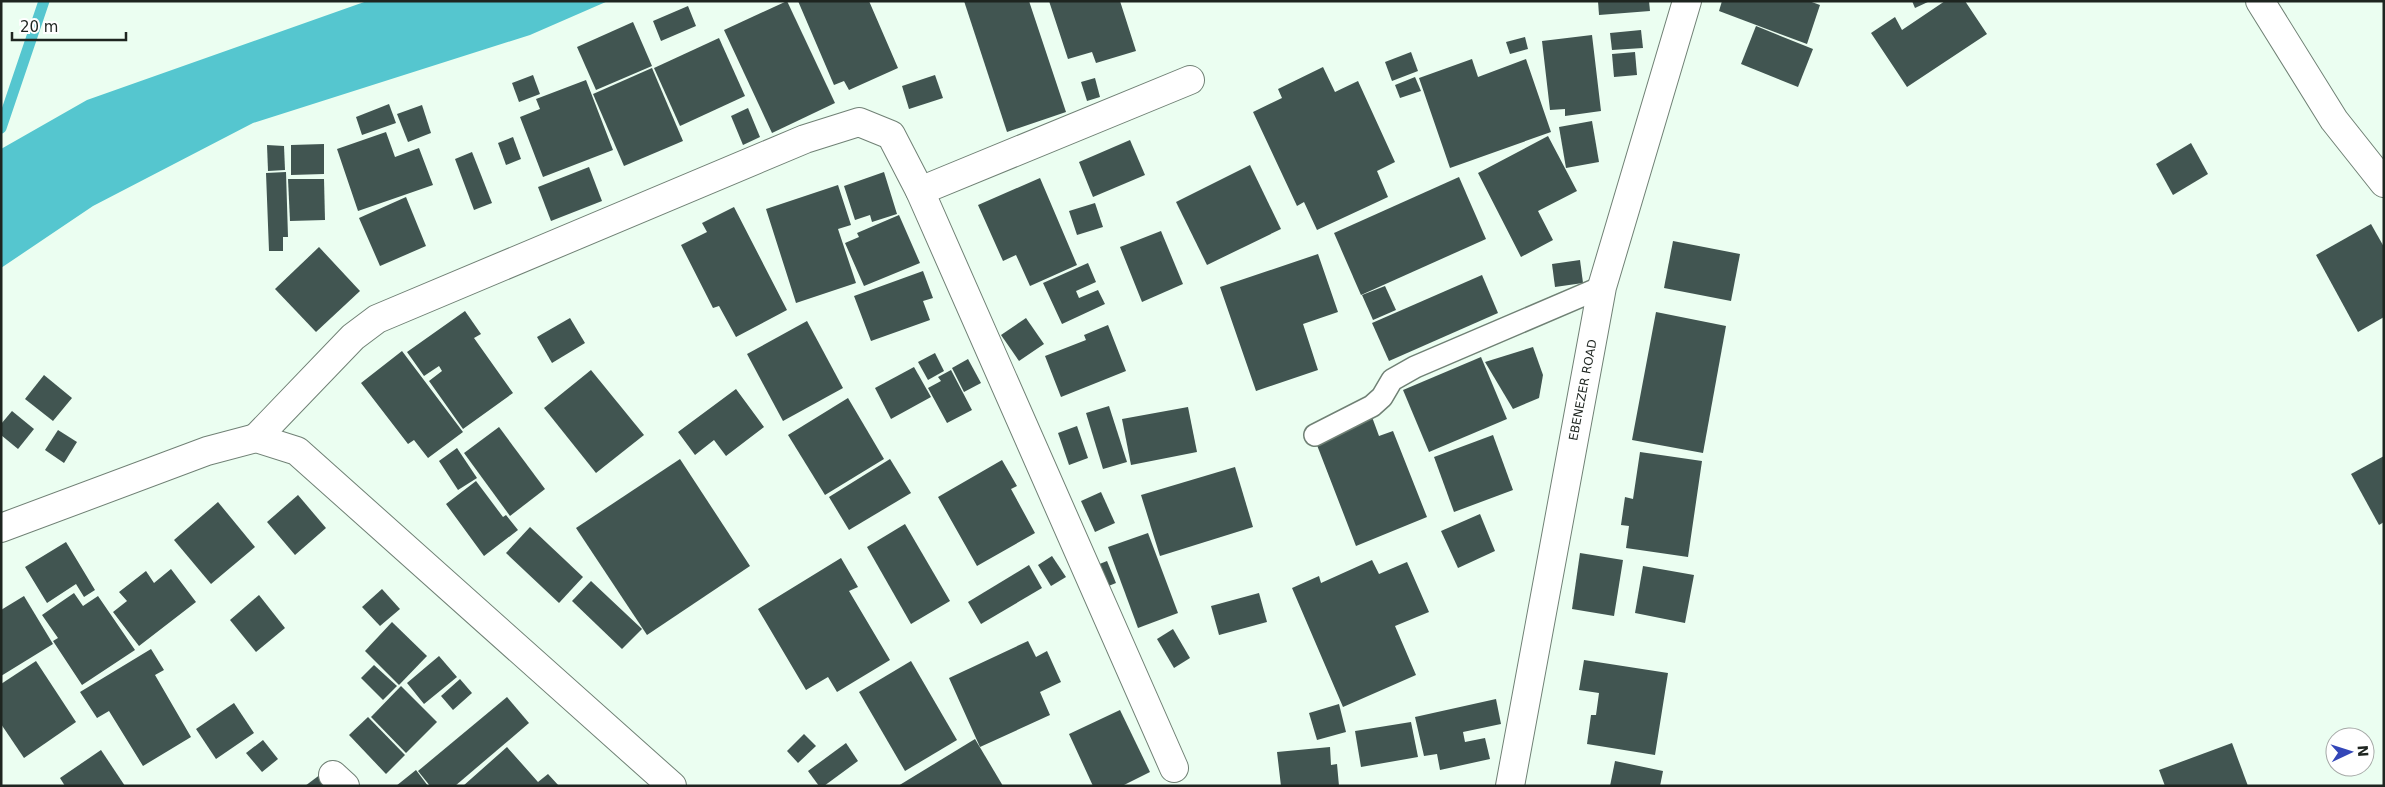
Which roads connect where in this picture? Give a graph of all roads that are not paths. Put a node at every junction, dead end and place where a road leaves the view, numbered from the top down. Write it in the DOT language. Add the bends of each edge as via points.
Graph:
graph roads {
  1 [pos="1687,1"];
  2 [pos="2260,1"];
  3 [pos="1190,80"];
  4 [pos="2384,183"];
  5 [pos="920,191"];
  6 [pos="1602,287"];
  7 [pos="1315,435"];
  8 [pos="256,438"];
  9 [pos="1,528"];
  10 [pos="1174,768"];
  11 [pos="672,786"];
  12 [pos="1510,786"];
  1 -- 6 [label="street, EBENEZER ROAD"];
  2 -- 4 [label="street" via="2334,120"];
  3 -- 5 [label="street"];
  5 -- 8 [label="street" via="890,135 859,122 805,139 377,319 353,337"];
  5 -- 10 [label="street"];
  6 -- 7 [label="lane" via="1415,367 1392,380 1372,406"];
  6 -- 12 [label="street, EBENEZER ROAD"];
  8 -- 9 [label="street" via="206,451"];
  8 -- 11 [label="street" via="297,451"];
}
